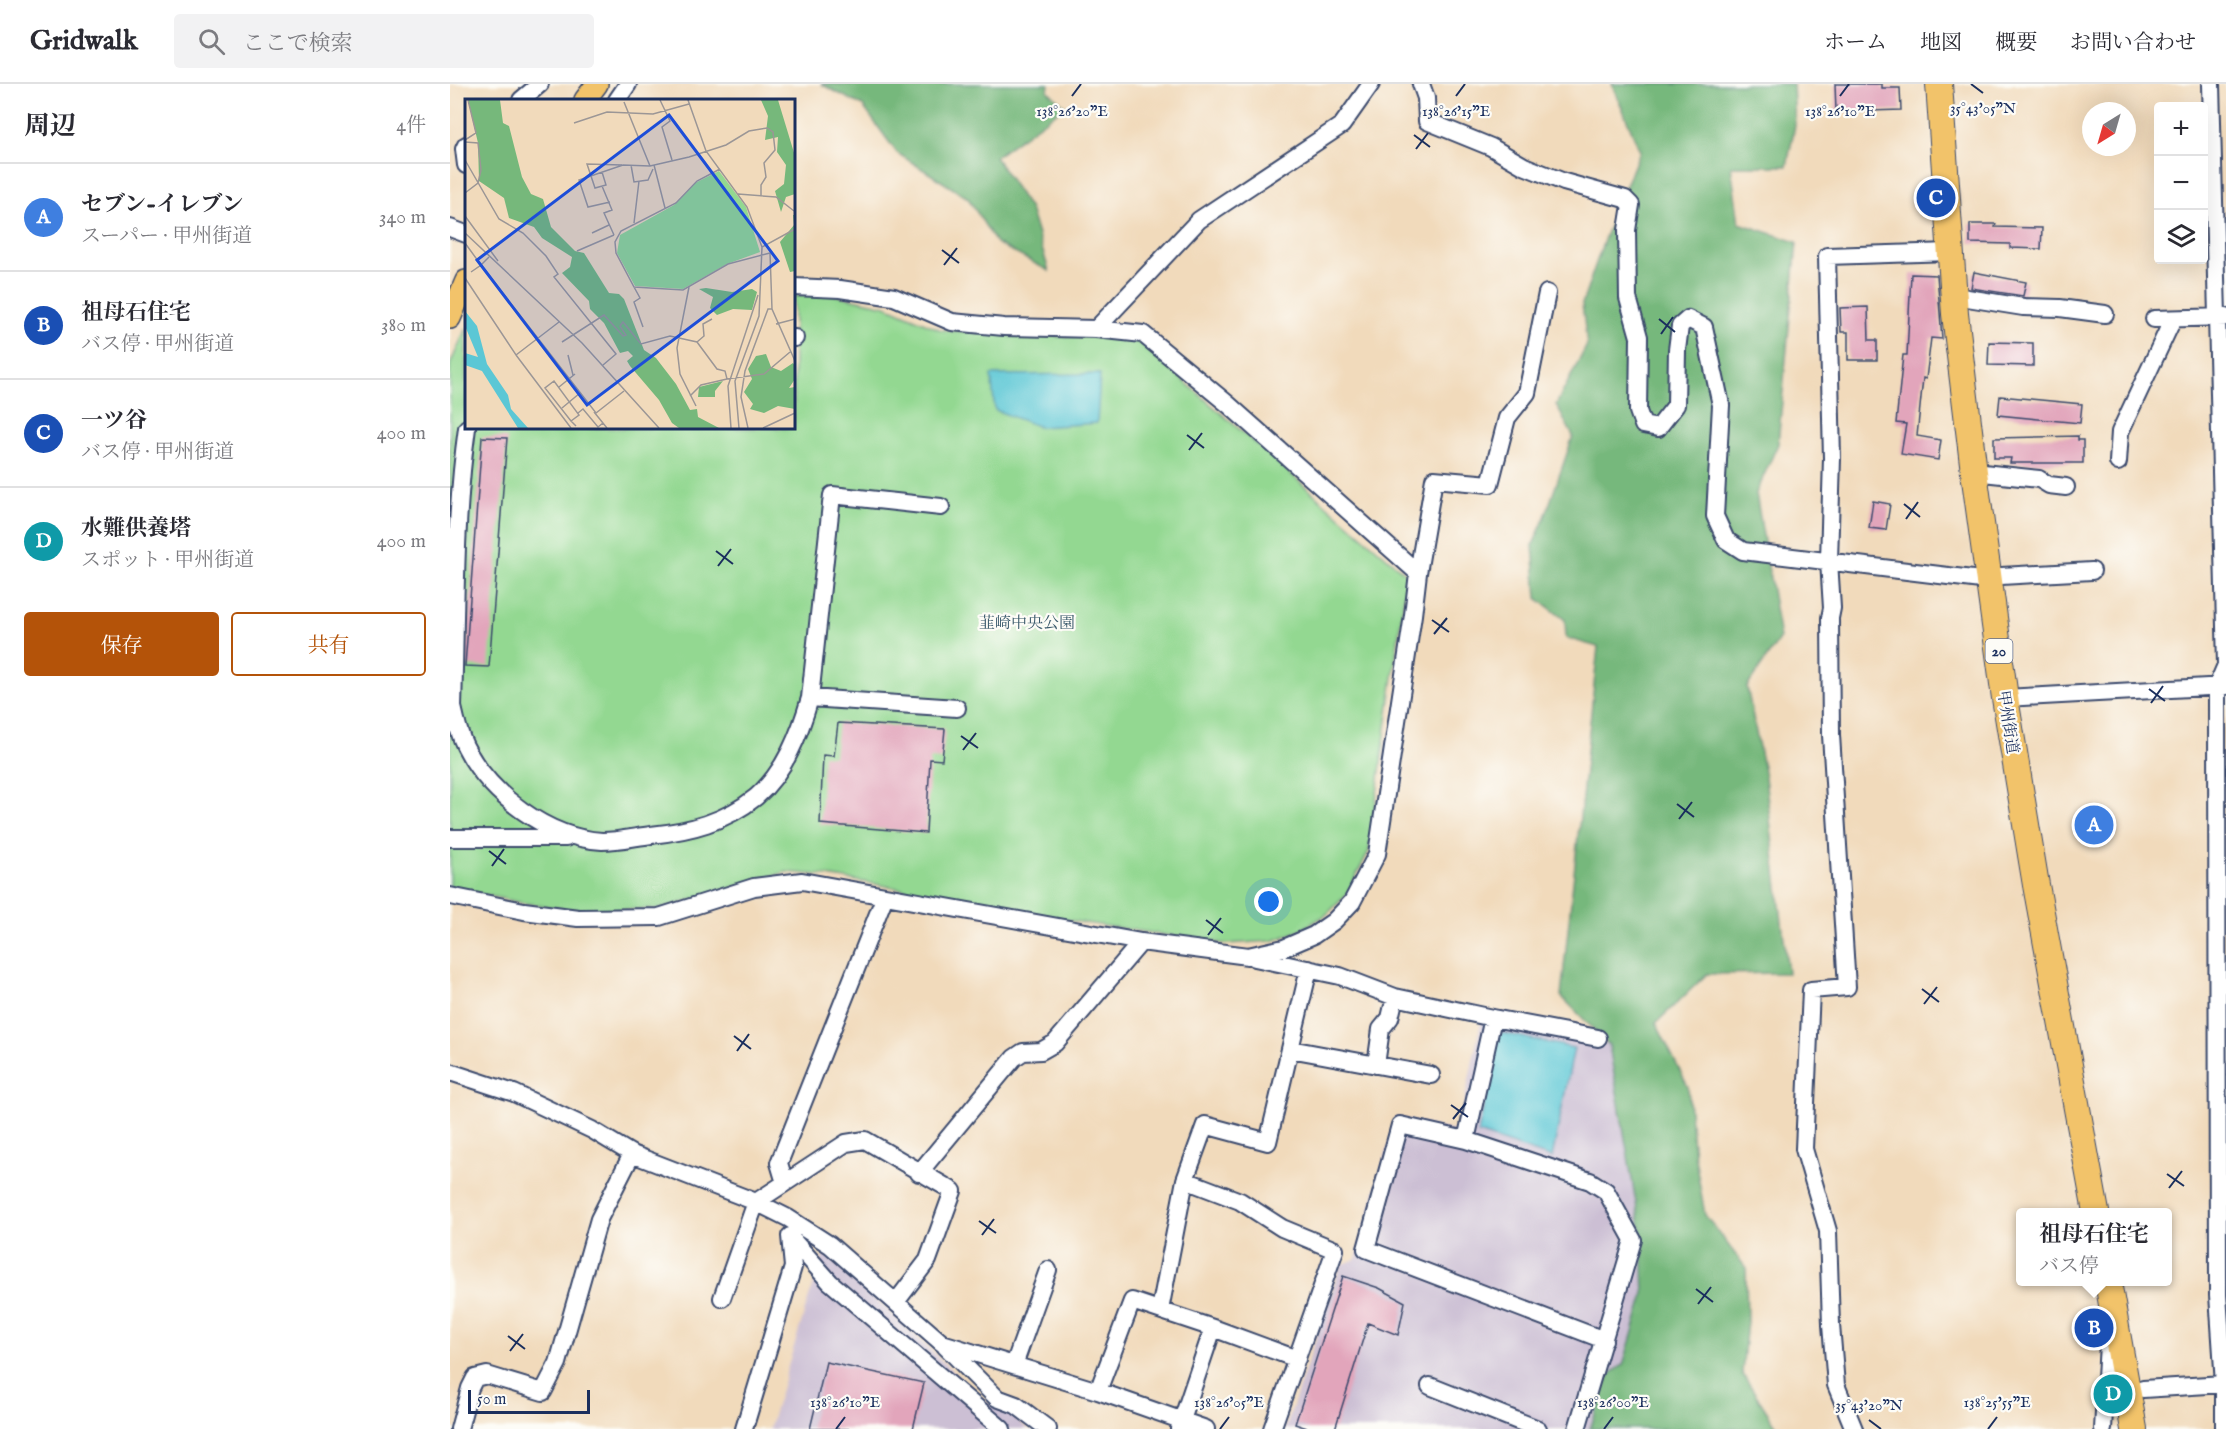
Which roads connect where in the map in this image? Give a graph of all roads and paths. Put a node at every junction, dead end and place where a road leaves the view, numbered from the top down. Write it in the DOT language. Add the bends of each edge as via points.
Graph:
graph roads {
  1 [pos="540,84"];
  2 [pos="597,84"];
  3 [pos="628,84"];
  4 [pos="1371,84"];
  5 [pos="1421,84"];
  6 [pos="1939,84"];
  7 [pos="2211,84"];
  8 [pos="522,99"];
  9 [pos="586,99"];
  10 [pos="618,99"];
  11 [pos="2220,185"];
  12 [pos="450,228"];
  13 [pos="465,234"];
  14 [pos="1951,252"];
  15 [pos="465,284"];
  16 [pos="795,287"];
  17 [pos="1547,292"];
  18 [pos="1955,296"];
  19 [pos="2105,314"];
  20 [pos="2222,317"];
  21 [pos="450,318"];
  22 [pos="2173,318"];
  23 [pos="2154,319"];
  24 [pos="1096,329"];
  25 [pos="467,429"];
  26 [pos="2118,462"];
  27 [pos="1974,472"];
  28 [pos="2066,487"];
  29 [pos="941,507"];
  30 [pos="1422,551"];
  31 [pos="1397,553"];
  32 [pos="1829,561"];
  33 [pos="2092,571"];
  34 [pos="1418,573"];
  35 [pos="1989,581"];
  36 [pos="2222,686"];
  37 [pos="810,698"];
  38 [pos="2005,698"];
  39 [pos="957,708"];
  40 [pos="450,838"];
  41 [pos="585,838"];
  42 [pos="450,896"];
  43 [pos="885,896"];
  44 [pos="2222,934"];
  45 [pos="1141,942"];
  46 [pos="1248,956"];
  47 [pos="1309,969"];
  48 [pos="1395,997"];
  49 [pos="1493,1018"];
  50 [pos="1599,1038"];
  51 [pos="1290,1049"];
  52 [pos="2222,1053"];
  53 [pos="1376,1065"];
  54 [pos="450,1072"];
  55 [pos="1431,1075"];
  56 [pos="1466,1140"];
  57 [pos="632,1154"];
  58 [pos="919,1173"];
  59 [pos="1185,1180"];
  60 [pos="785,1183"];
  61 [pos="756,1202"];
  62 [pos="2095,1208"];
  63 [pos="788,1218"];
  64 [pos="791,1238"];
  65 [pos="1048,1270"];
  66 [pos="2109,1286"];
  67 [pos="722,1298"];
  68 [pos="896,1302"];
  69 [pos="1160,1310"];
  70 [pos="2115,1319"];
  71 [pos="1213,1328"];
  72 [pos="1604,1340"];
  73 [pos="942,1343"];
  74 [pos="1297,1359"];
  75 [pos="1014,1365"];
  76 [pos="2225,1384"];
  77 [pos="1430,1386"];
  78 [pos="2143,1389"];
  79 [pos="1098,1391"];
  80 [pos="1180,1425"];
  81 [pos="459,1429"];
  82 [pos="744,1429"];
  83 [pos="1002,1429"];
  84 [pos="1048,1429"];
  85 [pos="1206,1429"];
  86 [pos="1272,1429"];
  87 [pos="1538,1429"];
  88 [pos="1577,1429"];
  89 [pos="1854,1429"];
  90 [pos="2103,1429"];
  91 [pos="2134,1429"];
  92 [pos="2224,1429"];
  1 -- 8 [label="street"];
  2 -- 9 [label="main road"];
  3 -- 10 [label="street"];
  4 -- 24 [label="street" via="1342,125 1199,220"];
  5 -- 32 [label="street" via="1427,121 1491,147 1524,166 1625,199 1631,205 1627,230 1628,298 1639,337 1638,411 1643,425 1658,428 1676,405 1680,326 1688,320 1704,327 1721,405 1715,516 1726,540 1743,551"];
  6 -- 14 [label="highway, 甲州街道 / 20"];
  7 -- 11 [label="street"];
  11 -- 20 [label="street"];
  12 -- 13 [label="street"];
  14 -- 18 [label="highway, 甲州街道 / 20"];
  14 -- 32 [label="street" via="1827,256 1832,458"];
  15 -- 21 [label="main road"];
  16 -- 24 [label="street" via="894,297 952,322"];
  17 -- 30 [label="street" via="1527,393 1507,418 1490,484 1434,479"];
  18 -- 19 [label="street"];
  18 -- 27 [label="highway, 甲州街道 / 20"];
  20 -- 22 [label="street"];
  20 -- 36 [label="street" via="2226,665"];
  22 -- 23 [label="street"];
  22 -- 26 [label="street" via="2120,432"];
  24 -- 31 [label="street" via="1143,334"];
  25 -- 41 [label="street" via="457,581 453,707 457,726 482,772 515,806 552,829"];
  27 -- 28 [label="street" via="2039,479"];
  27 -- 35 [label="highway, 甲州街道 / 20"];
  29 -- 37 [label="street" via="832,495"];
  30 -- 31 [label="street"];
  30 -- 34 [label="street"];
  31 -- 34 [label="street"];
  32 -- 35 [label="street"];
  32 -- 89 [label="street" via="1831,735 1847,987 1811,990 1804,1149 1828,1231 1836,1385"];
  33 -- 35 [label="street" via="2001,576"];
  34 -- 46 [label="street" via="1377,854 1352,902 1334,921 1284,948"];
  35 -- 38 [label="highway, 甲州街道 / 20"];
  36 -- 38 [label="street"];
  36 -- 44 [label="street"];
  37 -- 39 [label="street"];
  37 -- 41 [label="street" via="801,730 785,761 746,804 705,826 682,832 603,841"];
  38 -- 62 [label="highway, 甲州街道 / 20"];
  40 -- 41 [label="street"];
  42 -- 43 [label="street" via="579,918 659,917 754,887 802,881"];
  43 -- 45 [label="street"];
  43 -- 60 [label="street" via="779,1163"];
  44 -- 52 [label="street"];
  45 -- 46 [label="street"];
  45 -- 58 [label="street" via="1055,1043 1014,1058"];
  46 -- 47 [label="street"];
  47 -- 48 [label="street"];
  47 -- 51 [label="street"];
  48 -- 49 [label="street"];
  48 -- 53 [label="street" via="1390,1018 1381,1029"];
  49 -- 50 [label="street"];
  49 -- 56 [label="street"];
  51 -- 53 [label="street"];
  51 -- 59 [label="street" via="1268,1142 1205,1125"];
  52 -- 76 [label="street" via="2218,1295"];
  53 -- 55 [label="street"];
  54 -- 57 [label="street" via="514,1093"];
  56 -- 72 [label="street" via="1590,1181 1606,1191 1634,1240"];
  56 -- 72 [label="street" via="1400,1125 1366,1249"];
  57 -- 61 [label="street"];
  57 -- 81 [label="street" via="599,1219 558,1363 543,1392 487,1375 475,1378"];
  58 -- 60 [label="street" via="865,1140 846,1143"];
  58 -- 68 [label="street" via="953,1191 928,1260"];
  59 -- 69 [label="street"];
  59 -- 74 [label="street" via="1240,1201 1282,1228 1335,1250"];
  60 -- 61 [label="street"];
  61 -- 63 [label="street"];
  61 -- 67 [label="street"];
  63 -- 64 [label="street"];
  63 -- 68 [label="street" via="830,1245"];
  64 -- 82 [label="street" via="793,1268"];
  64 -- 83 [label="street" via="830,1282"];
  65 -- 75 [label="street"];
  66 -- 70 [label="highway"];
  68 -- 73 [label="street"];
  69 -- 71 [label="street"];
  69 -- 79 [label="street" via="1132,1301"];
  70 -- 90 [label="street" via="2108,1329"];
  70 -- 91 [label="highway"];
  71 -- 74 [label="street"];
  71 -- 80 [label="street"];
  72 -- 88 [label="street"];
  73 -- 75 [label="street"];
  73 -- 84 [label="street" via="997,1398 1016,1405"];
  74 -- 86 [label="street"];
  75 -- 79 [label="street"];
  76 -- 78 [label="street"];
  76 -- 92 [label="street"];
  77 -- 87 [label="street"];
  79 -- 80 [label="street"];
  80 -- 85 [label="street"];
}
